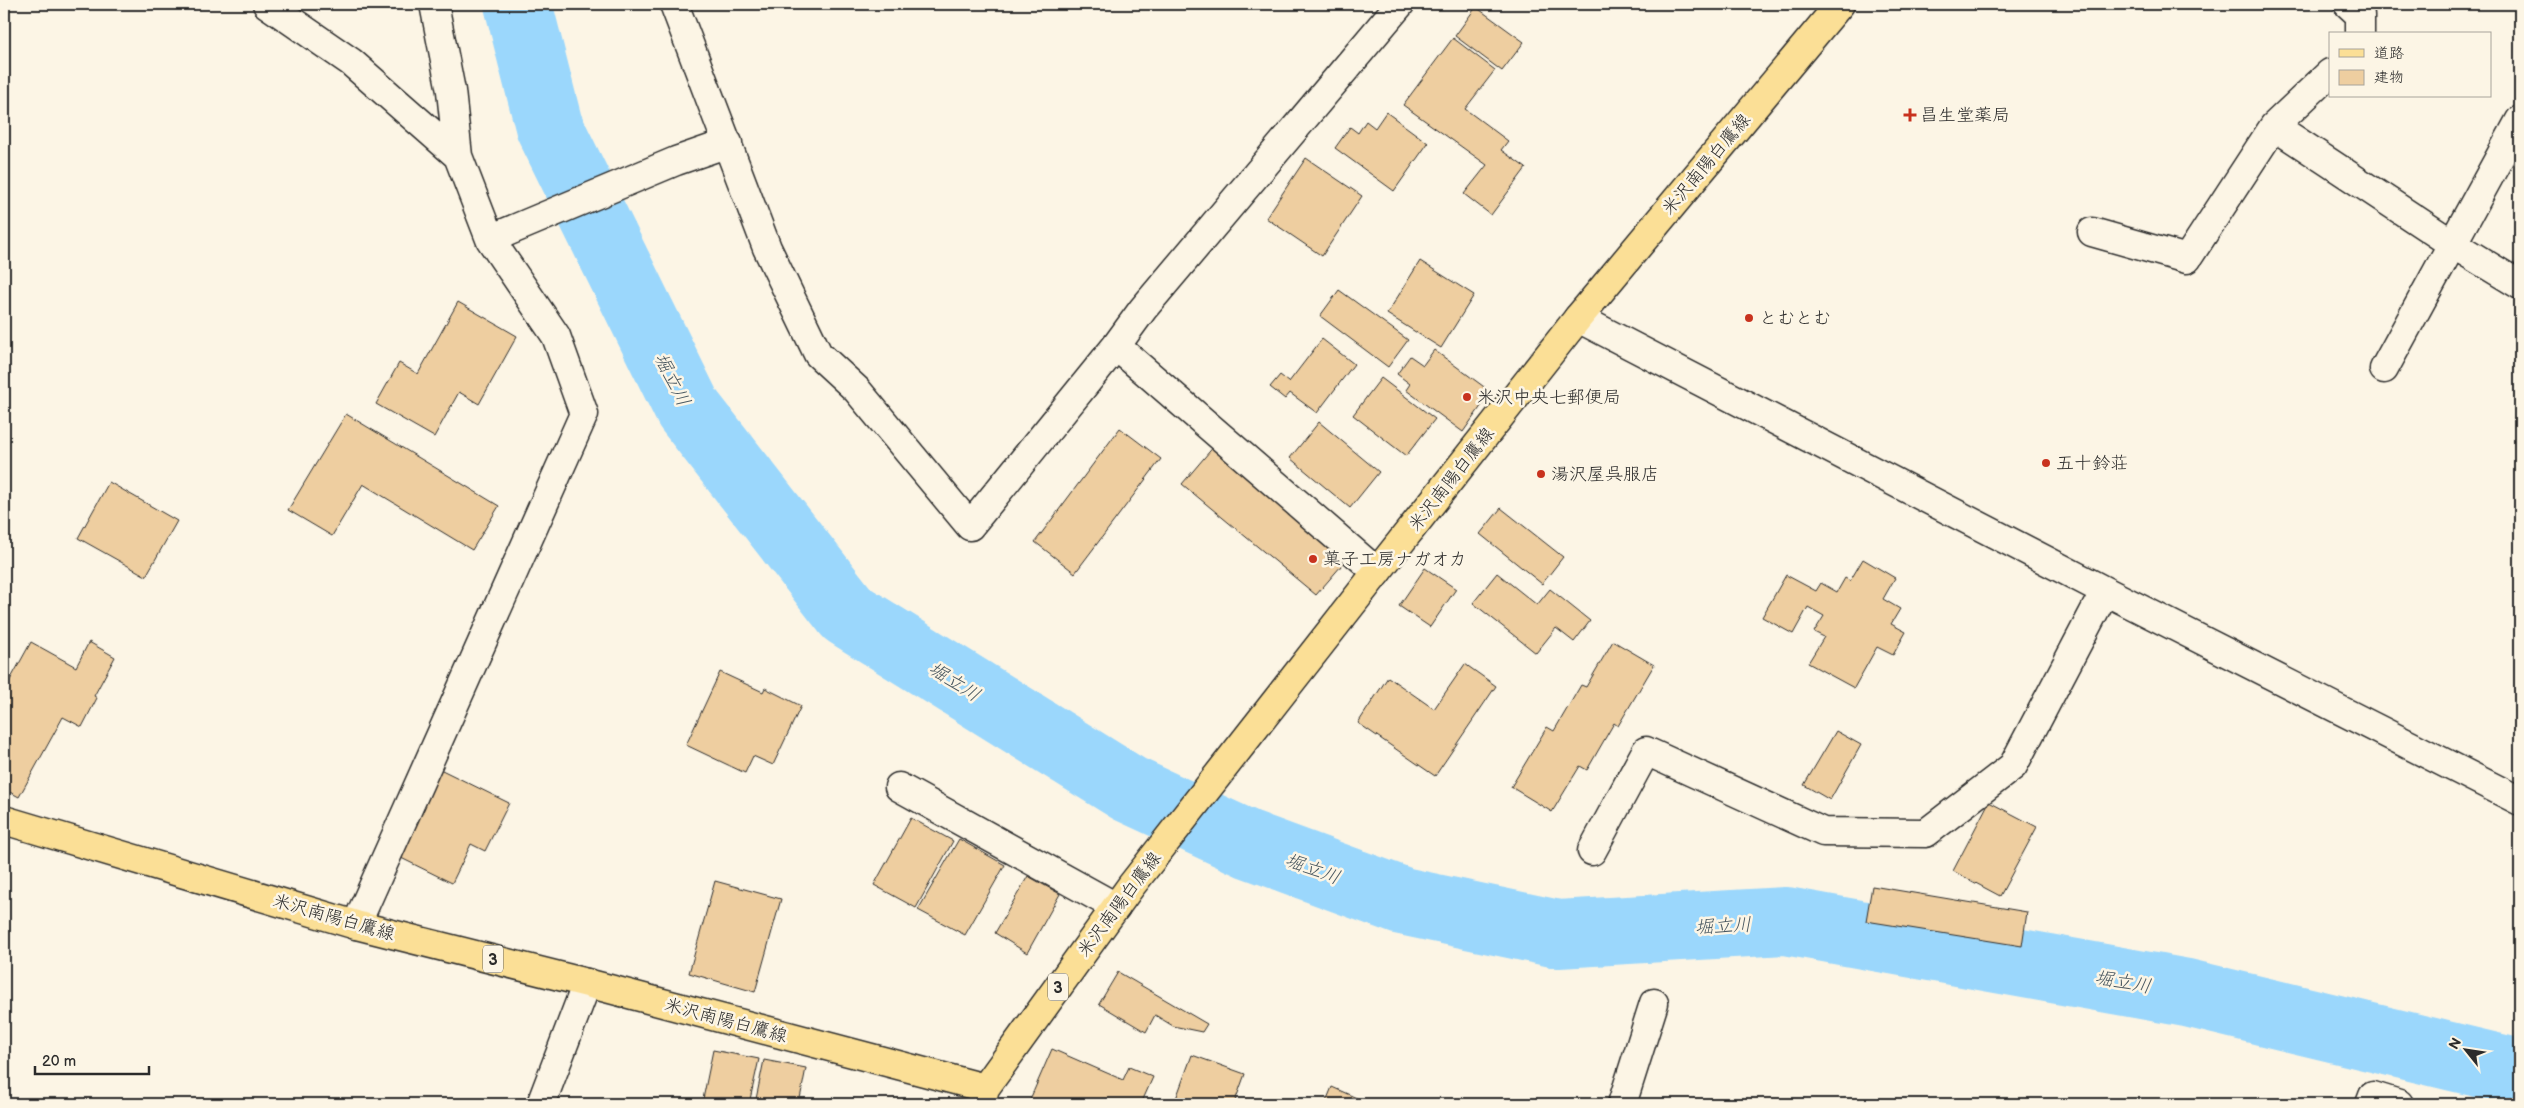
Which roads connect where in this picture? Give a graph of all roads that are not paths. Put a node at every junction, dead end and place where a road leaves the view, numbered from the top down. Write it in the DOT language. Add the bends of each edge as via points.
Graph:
graph roads {
  1 [pos="268,4"];
  2 [pos="434,4"];
  3 [pos="674,4"];
  4 [pos="1400,4"];
  5 [pos="1840,4"];
  6 [pos="2348,4"];
  7 [pos="2360,32"];
  8 [pos="2329,74"];
  9 [pos="2520,120"];
  10 [pos="2274,126"];
  11 [pos="728,143"];
  12 [pos="458,156"];
  13 [pos="2092,232"];
  14 [pos="499,235"];
  15 [pos="2451,243"];
  16 [pos="2520,285"];
  17 [pos="1578,318"];
  18 [pos="1116,346"];
  19 [pos="2384,369"];
  20 [pos="1377,572"];
  21 [pos="2105,591"];
  22 [pos="899,788"];
  23 [pos="2520,801"];
  24 [pos="4,821"];
  25 [pos="1592,851"];
  26 [pos="1123,896"];
  27 [pos="356,925"];
  28 [pos="587,983"];
  29 [pos="1654,1003"];
  30 [pos="983,1096"];
  31 [pos="542,1104"];
  32 [pos="1622,1104"];
  33 [pos="2370,1104"];
  34 [pos="2399,1104"];
  1 -- 12 [label="street" via="351,62"];
  2 -- 12 [label="street" via="451,92"];
  3 -- 11 [label="street"];
  4 -- 18 [label="street" via="1143,309"];
  5 -- 17 [label="main road, 米沢南陽白鷹線 / 3"];
  6 -- 7 [label="street" via="2360,15"];
  8 -- 10 [label="street"];
  9 -- 15 [label="street"];
  10 -- 13 [label="street" via="2187,259"];
  10 -- 15 [label="street"];
  11 -- 14 [label="street" via="676,161"];
  11 -- 18 [label="street" via="767,248 818,354 857,390 970,526"];
  12 -- 14 [label="street"];
  14 -- 27 [label="street" via="556,336 584,414"];
  15 -- 16 [label="street"];
  15 -- 19 [label="street"];
  17 -- 20 [label="main road, 米沢南陽白鷹線 / 3"];
  17 -- 21 [label="street"];
  18 -- 20 [label="street"];
  20 -- 26 [label="main road, 米沢南陽白鷹線 / 3"];
  21 -- 23 [label="street"];
  21 -- 25 [label="street" via="2013,766 1926,833 1823,832 1646,751"];
  22 -- 26 [label="street"];
  24 -- 27 [label="main road, 米沢南陽白鷹線 / 3"];
  26 -- 30 [label="main road, 米沢南陽白鷹線 / 3"];
  27 -- 28 [label="main road, 米沢南陽白鷹線 / 3"];
  28 -- 30 [label="main road, 米沢南陽白鷹線 / 3"];
  28 -- 31 [label="street"];
  29 -- 32 [label="street"];
  33 -- 34 [label="street" via="2373,1096"];
}
